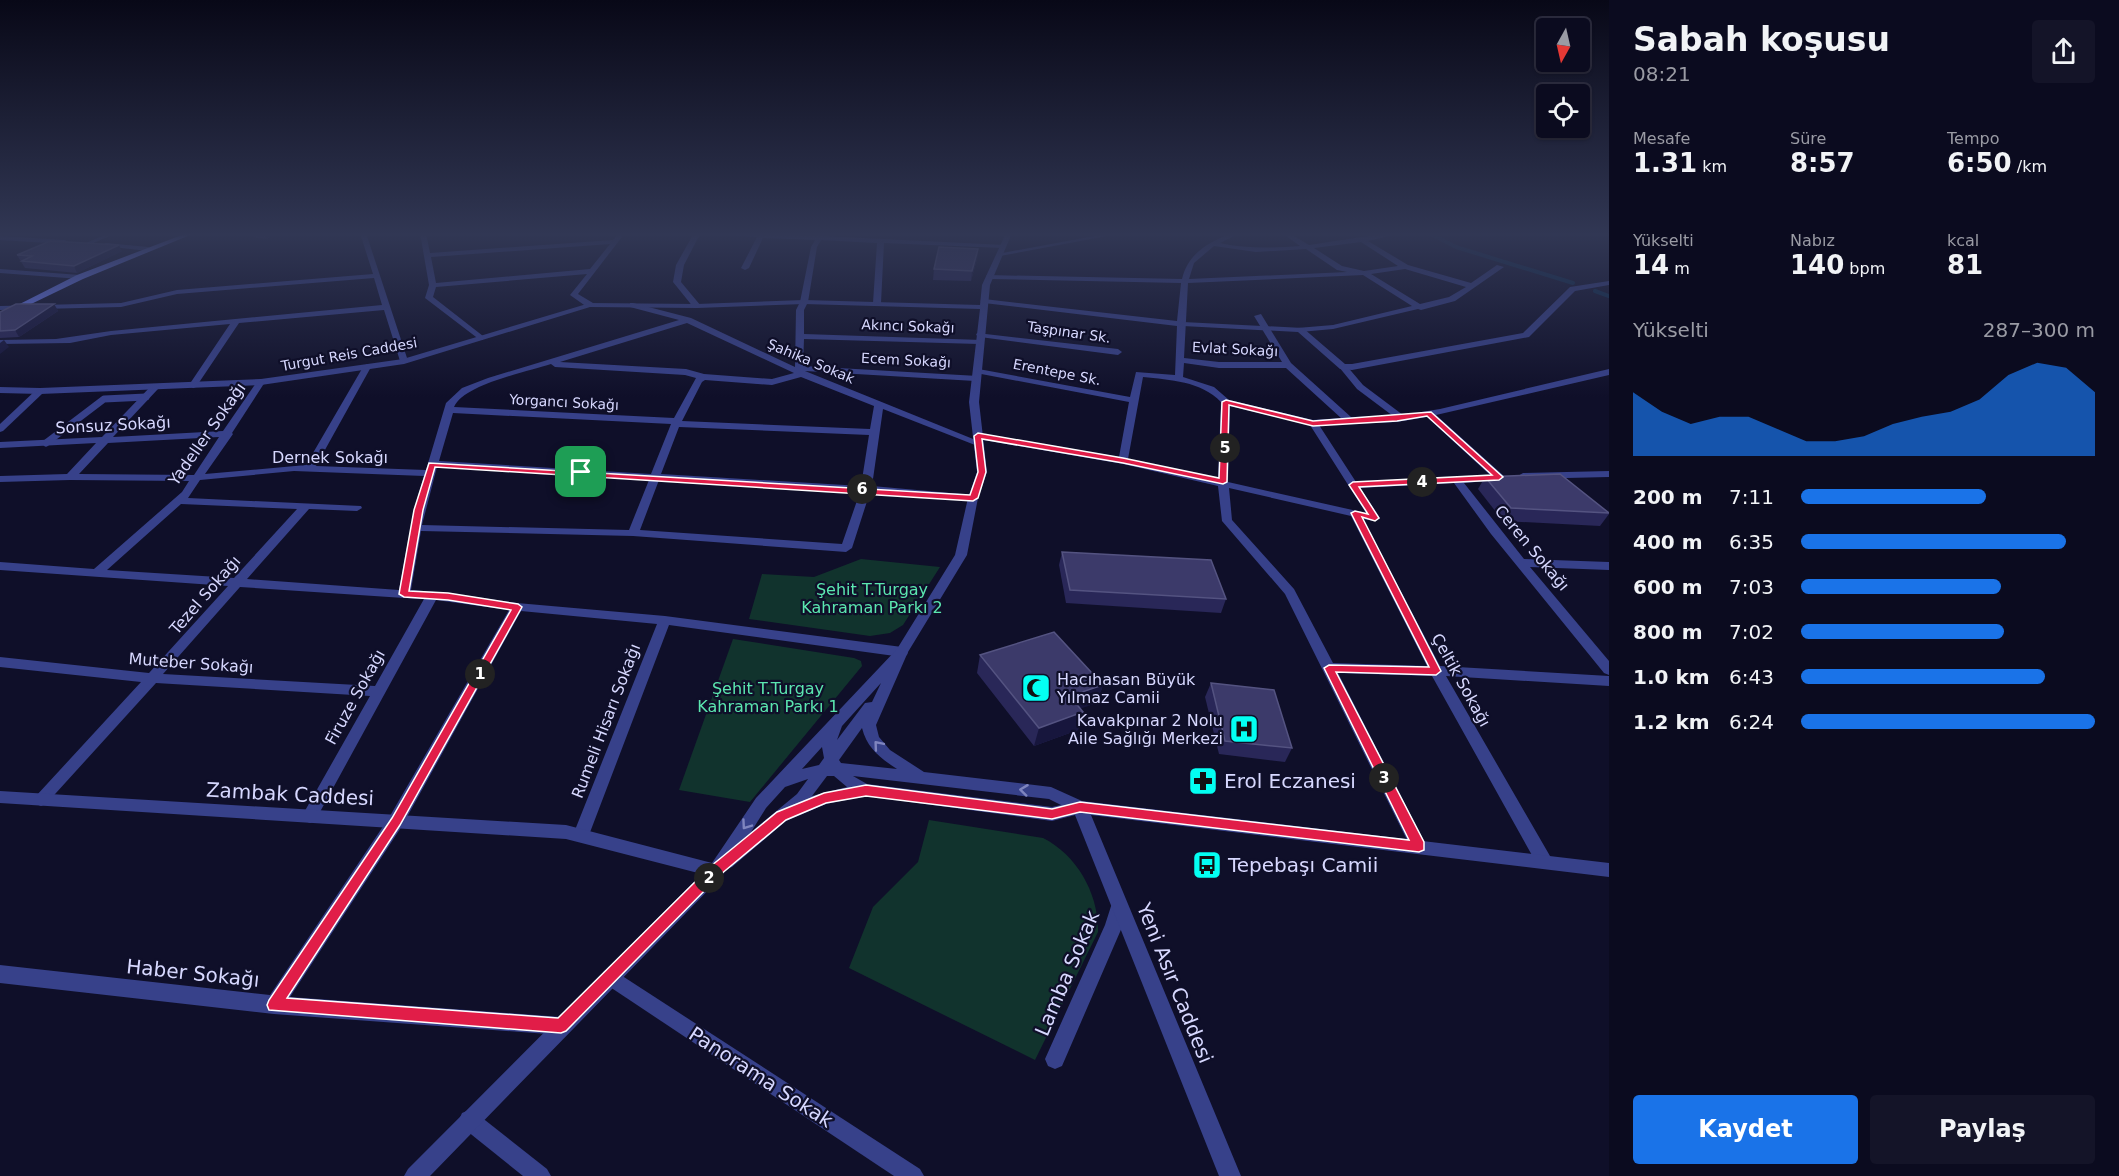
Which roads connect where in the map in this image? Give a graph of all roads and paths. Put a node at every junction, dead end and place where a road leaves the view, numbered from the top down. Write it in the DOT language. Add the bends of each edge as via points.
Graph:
graph roads {
  1 [pos="57,288"];
  2 [pos="228,288"];
  3 [pos="380,288"];
  4 [pos="432,288"];
  5 [pos="579,288"];
  6 [pos="682,288"];
  7 [pos="807,288"];
  8 [pos="878,288"];
  9 [pos="988,288"];
  10 [pos="1183,288"];
  11 [pos="1388,288"];
  12 [pos="1469,288"];
  13 [pos="1580,288"];
  14 [pos="804,302"];
  15 [pos="877,303"];
  16 [pos="984,304"];
  17 [pos="590,305"];
  18 [pos="633,305"];
  19 [pos="19,306"];
  20 [pos="697,306"];
  21 [pos="387,307"];
  22 [pos="0,308"];
  23 [pos="1421,308"];
  24 [pos="1258,316"];
  25 [pos="0,317"];
  26 [pos="688,320"];
  27 [pos="235,323"];
  28 [pos="1183,324"];
  29 [pos="1265,329"];
  30 [pos="1300,330"];
  31 [pos="799,336"];
  32 [pos="480,338"];
  33 [pos="980,338"];
  34 [pos="0,342"];
  35 [pos="1118,352"];
  36 [pos="1181,360"];
  37 [pos="404,361"];
  38 [pos="545,363"];
  39 [pos="1288,365"];
  40 [pos="367,367"];
  41 [pos="1343,368"];
  42 [pos="801,371"];
  43 [pos="1609,372"];
  44 [pos="975,374"];
  45 [pos="703,377"];
  46 [pos="1179,378"];
  47 [pos="261,382"];
  48 [pos="193,385"];
  49 [pos="155,387"];
  50 [pos="0,390"];
  51 [pos="40,391"];
  52 [pos="146,397"];
  53 [pos="1134,400"];
  54 [pos="1226,402"];
  55 [pos="879,404"];
  56 [pos="449,410"];
  57 [pos="1429,414"];
  58 [pos="1401,418"];
  59 [pos="1348,420"];
  60 [pos="676,422"];
  61 [pos="1313,423"];
  62 [pos="0,429"];
  63 [pos="874,432"];
  64 [pos="228,434"];
  65 [pos="108,440"];
  66 [pos="978,440"];
  67 [pos="46,443"];
  68 [pos="0,445"];
  69 [pos="1123,461"];
  70 [pos="309,469"];
  71 [pos="431,469"];
  72 [pos="1556,474"];
  73 [pos="1609,474"];
  74 [pos="70,477"];
  75 [pos="655,477"];
  76 [pos="1499,477"];
  77 [pos="194,478"];
  78 [pos="0,479"];
  79 [pos="1457,480"];
  80 [pos="1223,482"];
  81 [pos="1353,485"];
  82 [pos="1574,487"];
  83 [pos="866,489"];
  84 [pos="973,498"];
  85 [pos="177,501"];
  86 [pos="306,506"];
  87 [pos="357,508"];
  88 [pos="1355,513"];
  89 [pos="416,528"];
  90 [pos="633,533"];
  91 [pos="1522,563"];
  92 [pos="0,566"];
  93 [pos="1609,566"];
  94 [pos="96,573"];
  95 [pos="235,584"];
  96 [pos="404,594"];
  97 [pos="432,596"];
  98 [pos="518,607"];
  99 [pos="665,620"];
  100 [pos="902,652"];
  101 [pos="0,662"];
  102 [pos="1329,668"];
  103 [pos="1609,670"];
  104 [pos="1436,671"];
  105 [pos="155,678"];
  106 [pos="1609,681"];
  107 [pos="884,688"];
  108 [pos="380,691"];
  109 [pos="845,712"];
  110 [pos="830,767"];
  111 [pos="925,778"];
  112 [pos="780,783"];
  113 [pos="866,790"];
  114 [pos="1,799"];
  115 [pos="41,800"];
  116 [pos="1080,807"];
  117 [pos="310,816"];
  118 [pos="781,816"];
  119 [pos="396,821"];
  120 [pos="581,835"];
  121 [pos="1419,846"];
  122 [pos="1544,861"];
  123 [pos="1609,870"];
  124 [pos="716,871"];
  125 [pos="1119,905"];
  126 [pos="0,974"];
  127 [pos="610,977"];
  128 [pos="274,1005"];
  129 [pos="561,1026"];
  130 [pos="1055,1059"];
  131 [pos="468,1120"];
  132 [pos="415,1176"];
  133 [pos="540,1176"];
  134 [pos="913,1176"];
  135 [pos="1230,1176"];
  1 -- 19 [label="main road"];
  2 -- 19 [label="street" via="177,292 121,305"];
  3 -- 21 [label="street"];
  4 -- 32 [label="street" via="429,298"];
  5 -- 17 [label="street" via="574,295"];
  6 -- 20 [label="street"];
  7 -- 14 [label="street"];
  8 -- 15 [label="street"];
  9 -- 16 [label="street"];
  10 -- 28 [label="street"];
  11 -- 23 [label="street"];
  12 -- 23 [label="street, Turgut Reis Caddesi" via="1452,299"];
  13 -- 41 [label="street" via="1573,289 1526,335"];
  14 -- 15 [label="street, Turgut Reis Caddesi"];
  14 -- 20 [label="street, Turgut Reis Caddesi"];
  14 -- 31 [label="street"];
  15 -- 16 [label="street, Turgut Reis Caddesi"];
  16 -- 28 [label="street, Turgut Reis Caddesi"];
  16 -- 33 [label="street"];
  17 -- 18 [label="street, Turgut Reis Caddesi"];
  17 -- 32 [label="street, Turgut Reis Caddesi"];
  18 -- 20 [label="street, Turgut Reis Caddesi"];
  18 -- 26 [label="street, Şahika Sokak"];
  19 -- 22 [label="street"];
  19 -- 25 [label="main road"];
  21 -- 27 [label="street"];
  21 -- 37 [label="street"];
  23 -- 30 [label="street, Turgut Reis Caddesi"];
  24 -- 29 [label="street"];
  26 -- 38 [label="street"];
  26 -- 42 [label="street, Şahika Sokak"];
  27 -- 34 [label="street" via="44,343"];
  27 -- 48 [label="street"];
  28 -- 29 [label="street, Turgut Reis Caddesi"];
  28 -- 36 [label="street"];
  29 -- 30 [label="street, Turgut Reis Caddesi"];
  29 -- 39 [label="street"];
  30 -- 41 [label="street"];
  31 -- 33 [label="street, Akıncı Sokağı"];
  31 -- 42 [label="street"];
  32 -- 37 [label="street, Turgut Reis Caddesi"];
  33 -- 35 [label="street, Taşpınar Sk."];
  33 -- 44 [label="street"];
  36 -- 39 [label="street, Evlat Sokağı" via="1219,365"];
  36 -- 46 [label="street"];
  37 -- 40 [label="street, Turgut Reis Caddesi"];
  38 -- 45 [label="street" via="686,372"];
  38 -- 56 [label="street" via="465,390"];
  39 -- 59 [label="street"];
  40 -- 47 [label="street, Turgut Reis Caddesi"];
  40 -- 70 [label="street"];
  41 -- 58 [label="street" via="1360,387"];
  42 -- 44 [label="street, Ecem Sokağı"];
  42 -- 45 [label="street" via="772,382"];
  42 -- 55 [label="street, Şahika Sokak"];
  43 -- 57 [label="street"];
  44 -- 53 [label="street, Erentepe Sk."];
  44 -- 66 [label="street"];
  45 -- 60 [label="street"];
  46 -- 53 [label="street" via="1138,374"];
  46 -- 54 [label="street" via="1207,387"];
  47 -- 48 [label="street, Turgut Reis Caddesi"];
  47 -- 64 [label="street, Yadeller Sokağı"];
  48 -- 49 [label="street, Turgut Reis Caddesi"];
  49 -- 51 [label="street, Turgut Reis Caddesi"];
  49 -- 52 [label="street"];
  50 -- 51 [label="street, Turgut Reis Caddesi"];
  51 -- 62 [label="street"];
  52 -- 65 [label="street"];
  52 -- 67 [label="lane" via="104,399"];
  53 -- 69 [label="street"];
  54 -- 61 [label="street"];
  54 -- 80 [label="street"];
  55 -- 63 [label="street"];
  55 -- 66 [label="street, Şahika Sokak"];
  56 -- 60 [label="street, Yorgancı Sokağı"];
  56 -- 71 [label="street"];
  57 -- 58 [label="street"];
  57 -- 76 [label="street"];
  58 -- 59 [label="street"];
  59 -- 61 [label="street"];
  60 -- 63 [label="street, Yorgancı Sokağı"];
  60 -- 75 [label="street"];
  61 -- 81 [label="street"];
  63 -- 83 [label="street"];
  64 -- 65 [label="street, Sonsuz Sokağı"];
  64 -- 77 [label="street, Yadeller Sokağı"];
  65 -- 67 [label="street, Sonsuz Sokağı"];
  65 -- 74 [label="street"];
  66 -- 69 [label="street, Şahika Sokak"];
  66 -- 84 [label="street" via="982,472"];
  67 -- 68 [label="street, Sonsuz Sokağı"];
  69 -- 80 [label="street, Şahika Sokak"];
  70 -- 71 [label="street, Dernek Sokağı"];
  70 -- 77 [label="street, Dernek Sokağı"];
  71 -- 75 [label="street, Dernek Sokağı"];
  71 -- 89 [label="street"];
  72 -- 73 [label="street, Ceren Sokağı"];
  72 -- 76 [label="street, Ceren Sokağı"];
  72 -- 82 [label="street"];
  74 -- 77 [label="street, Dernek Sokağı"];
  74 -- 78 [label="street, Dernek Sokağı"];
  75 -- 83 [label="street, Dernek Sokağı"];
  75 -- 90 [label="street"];
  76 -- 79 [label="street, Ceren Sokağı"];
  77 -- 85 [label="street, Yadeller Sokağı" via="186,494"];
  79 -- 81 [label="street"];
  79 -- 91 [label="street, Ceren Sokağı"];
  80 -- 88 [label="street, Şahika Sokak"];
  80 -- 102 [label="street" via="1227,521 1290,592"];
  81 -- 88 [label="street, Şahika Sokak" via="1375,518"];
  83 -- 84 [label="street, Dernek Sokağı"];
  83 -- 90 [label="street" via="846,548"];
  84 -- 100 [label="street" via="961,555"];
  85 -- 86 [label="street"];
  85 -- 94 [label="street, Yadeller Sokağı"];
  86 -- 87 [label="street"];
  86 -- 95 [label="street, Tezel Sokağı"];
  88 -- 104 [label="street, Çeltik Sokağı"];
  89 -- 90 [label="street"];
  89 -- 96 [label="street"];
  91 -- 93 [label="street"];
  91 -- 103 [label="street, Ceren Sokağı"];
  92 -- 94 [label="street"];
  94 -- 95 [label="street"];
  95 -- 96 [label="street"];
  95 -- 105 [label="street, Tezel Sokağı"];
  96 -- 97 [label="street"];
  97 -- 98 [label="street"];
  97 -- 108 [label="street, Firuze Sokağı"];
  98 -- 99 [label="street"];
  98 -- 119 [label="street"];
  99 -- 100 [label="street"];
  99 -- 120 [label="street, Rumeli Hisarı Sokağı"];
  100 -- 107 [label="street"];
  100 -- 109 [label="street"];
  101 -- 105 [label="street, Muteber Sokağı"];
  102 -- 104 [label="street"];
  102 -- 121 [label="street"];
  104 -- 106 [label="street"];
  104 -- 122 [label="street, Çeltik Sokağı"];
  105 -- 108 [label="street, Muteber Sokağı"];
  105 -- 115 [label="street, Tezel Sokağı"];
  107 -- 110 [label="street"];
  111 -- 107 [label="street, one-way" via="895,761 872,739 870,716"];
  108 -- 117 [label="street, Firuze Sokağı"];
  109 -- 110 [label="street" via="829,740"];
  109 -- 112 [label="street"];
  110 -- 111 [label="street"];
  110 -- 112 [label="street"];
  110 -- 113 [label="street"];
  110 -- 118 [label="street"];
  116 -- 111 [label="street, one-way" via="1051,793"];
  112 -- 124 [label="street, one-way" via="761,803"];
  113 -- 116 [label="street" via="1052,814"];
  113 -- 118 [label="street" via="824,798"];
  114 -- 115 [label="street, Zambak Caddesi"];
  115 -- 117 [label="street, Zambak Caddesi"];
  116 -- 121 [label="street"];
  116 -- 125 [label="street, Yeni Asır Caddesi"];
  117 -- 119 [label="street, Zambak Caddesi"];
  118 -- 124 [label="street"];
  119 -- 120 [label="street, Zambak Caddesi"];
  119 -- 128 [label="street"];
  120 -- 124 [label="street, Zambak Caddesi"];
  121 -- 122 [label="street"];
  122 -- 123 [label="street"];
  124 -- 127 [label="street"];
  125 -- 130 [label="street, Lamba Sokak" via="1114,925"];
  125 -- 135 [label="street, Yeni Asır Caddesi"];
  126 -- 128 [label="street, Haber Sokağı"];
  127 -- 129 [label="street"];
  127 -- 134 [label="street, Panorama Sokak"];
  128 -- 129 [label="street, Haber Sokağı"];
  129 -- 131 [label="street"];
  131 -- 132 [label="street"];
  131 -- 133 [label="street"];
}
